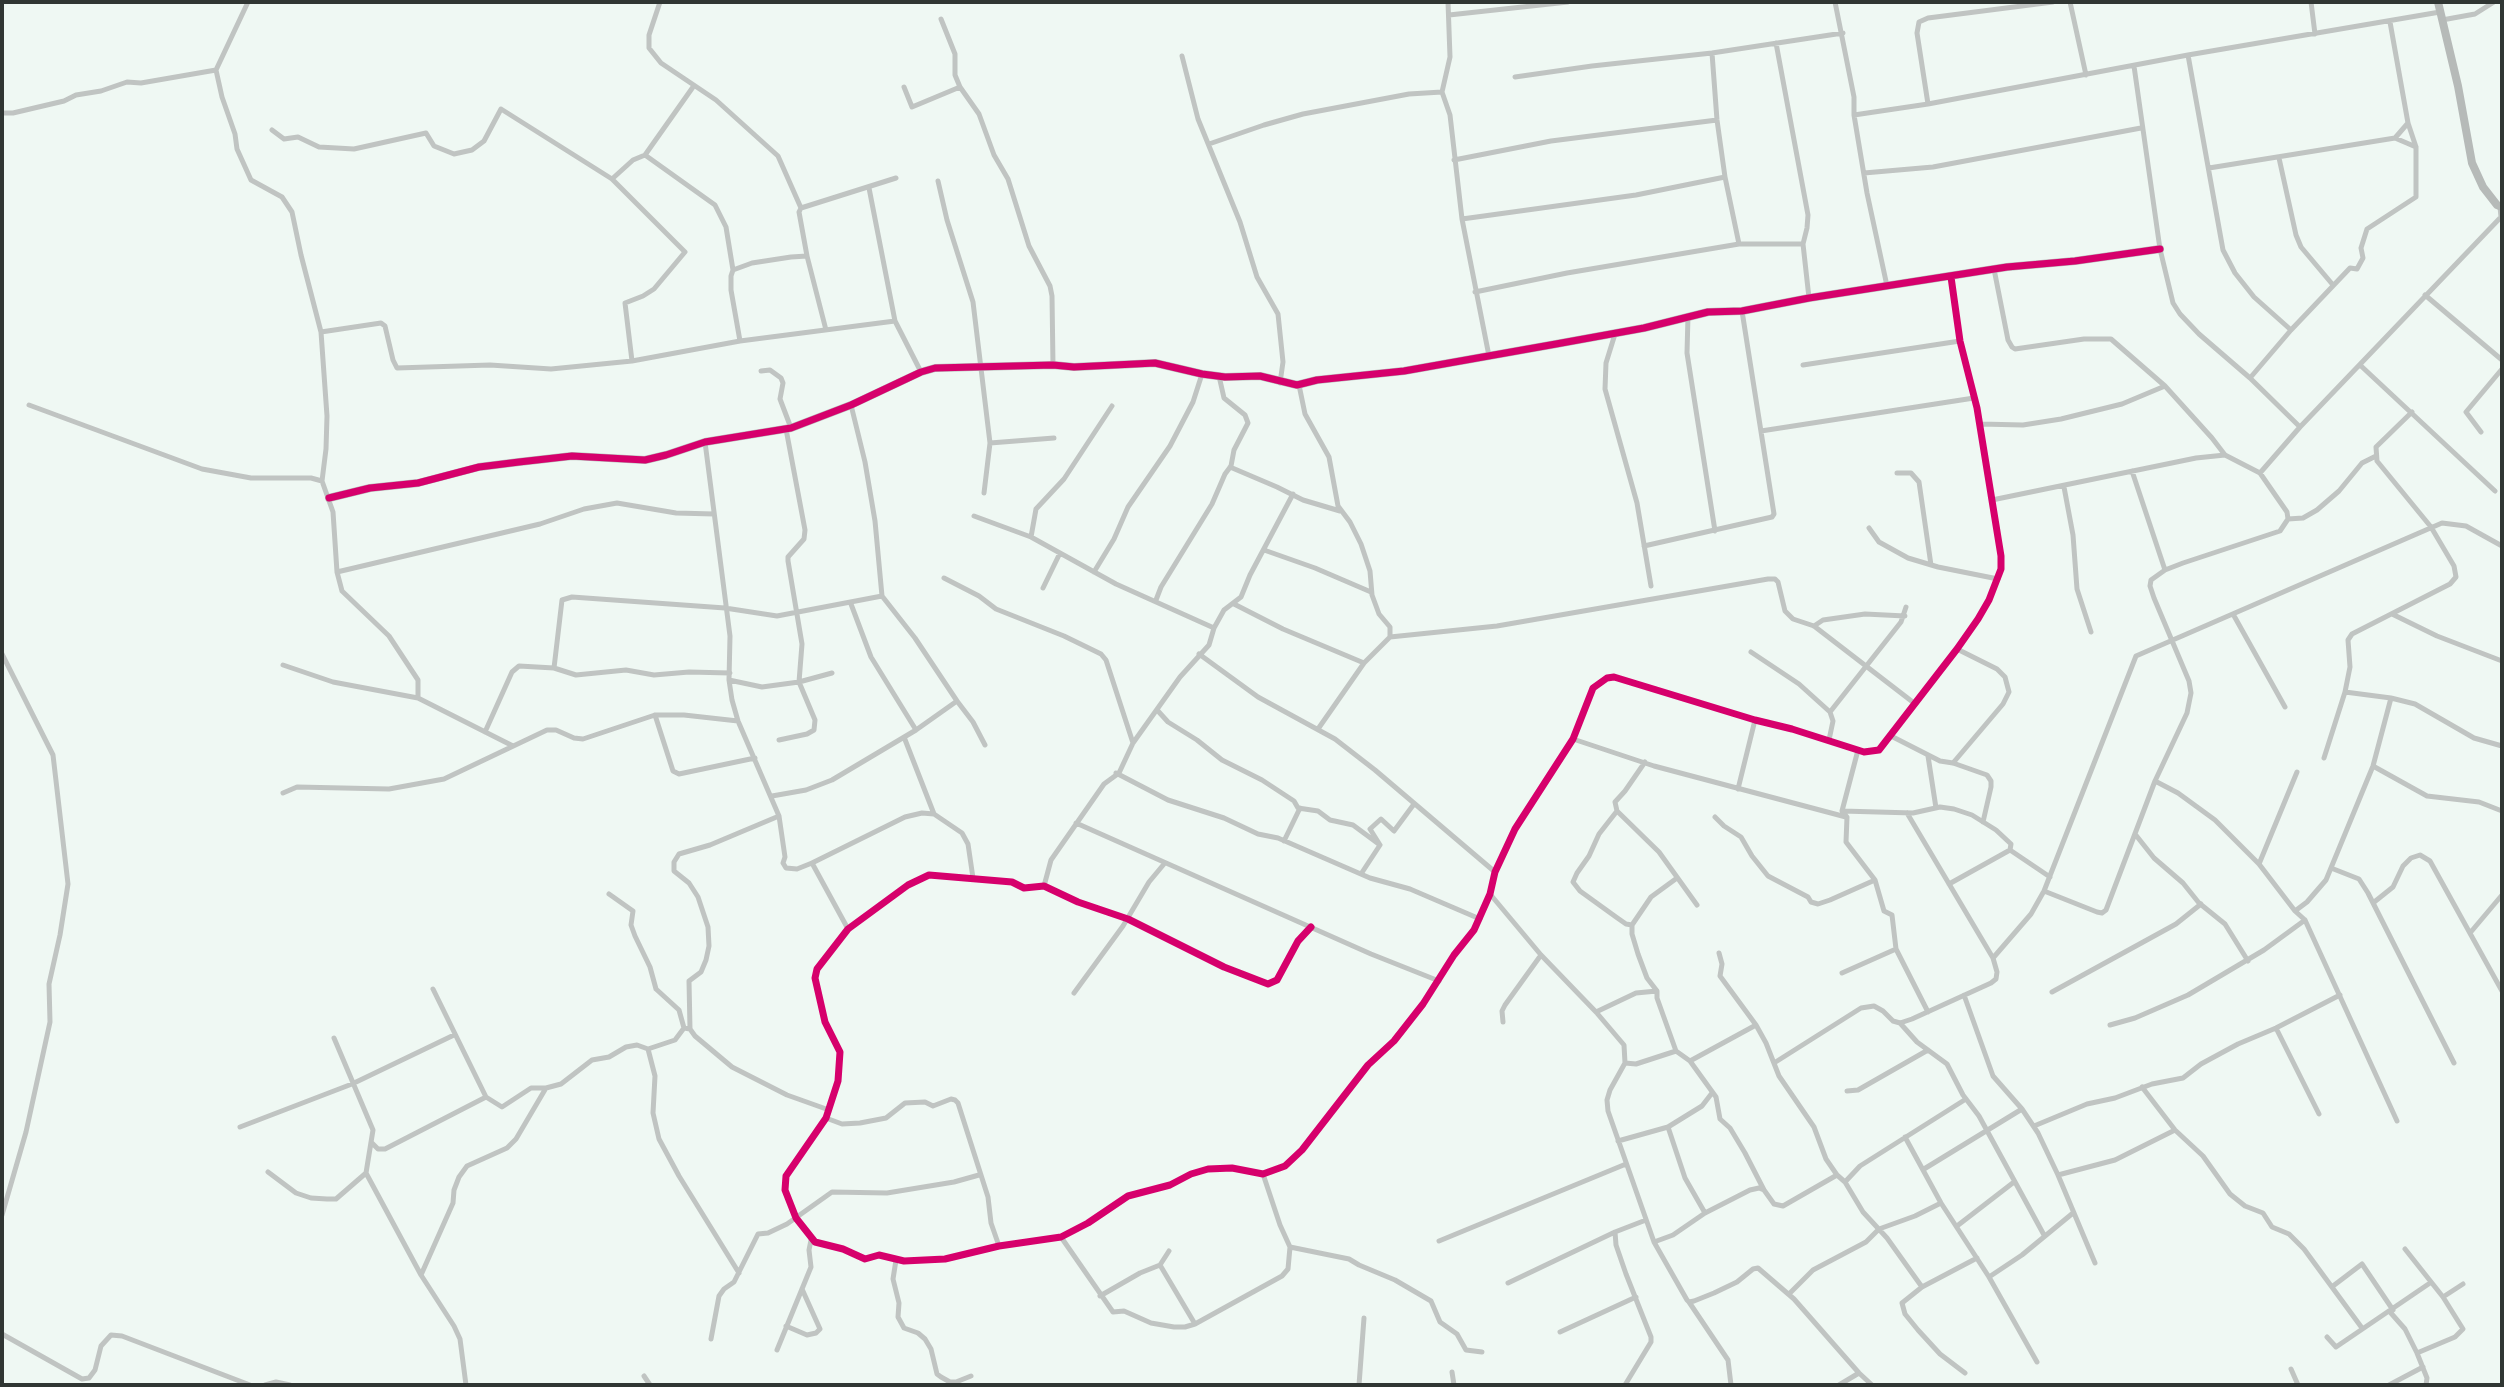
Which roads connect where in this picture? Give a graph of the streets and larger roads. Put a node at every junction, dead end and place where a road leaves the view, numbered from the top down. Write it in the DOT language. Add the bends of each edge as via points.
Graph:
graph roads {
  1 [pos="248,2"];
  2 [pos="660,2"];
  3 [pos="1448,2"];
  4 [pos="1568,2"];
  5 [pos="1835,2"];
  6 [pos="2053,2"];
  7 [pos="2070,2"];
  8 [pos="2311,2"];
  9 [pos="2438,2"];
  10 [pos="2494,2"];
  11 [pos="1449,15"];
  12 [pos="2441,16"];
  13 [pos="941,19"];
  14 [pos="2390,22"];
  15 [pos="1843,33"];
  16 [pos="2315,34"];
  17 [pos="1776,43"];
  18 [pos="1712,53"];
  19 [pos="2189,55"];
  20 [pos="1182,56"];
  21 [pos="2134,66"];
  22 [pos="216,70"];
  23 [pos="2086,75"];
  24 [pos="1514,77"];
  25 [pos="694,87"];
  26 [pos="904,87"];
  27 [pos="960,87"];
  28 [pos="1442,92"];
  29 [pos="1928,104"];
  30 [pos="2,113"];
  31 [pos="1854,115"];
  32 [pos="1717,120"];
  33 [pos="2408,123"];
  34 [pos="2141,128"];
  35 [pos="272,130"];
  36 [pos="2395,138"];
  37 [pos="1209,144"];
  38 [pos="2416,147"];
  39 [pos="645,155"];
  40 [pos="2279,158"];
  41 [pos="1454,160"];
  42 [pos="2209,168"];
  43 [pos="1864,173"];
  44 [pos="1725,177"];
  45 [pos="897,178"];
  46 [pos="612,179"];
  47 [pos="938,181"];
  48 [pos="869,188"];
  49 [pos="2501,207"];
  50 [pos="801,208"];
  51 [pos="2501,218"];
  52 [pos="1462,219"];
  53 [pos="1739,244"];
  54 [pos="1802,244"];
  55 [pos="2160,249"];
  56 [pos="807,256"];
  57 [pos="730,263"];
  58 [pos="740,266"];
  59 [pos="733,270"];
  60 [pos="1994,270"];
  61 [pos="1951,276"];
  62 [pos="2333,285"];
  63 [pos="1887,286"];
  64 [pos="1475,292"];
  65 [pos="2424,295"];
  66 [pos="1809,298"];
  67 [pos="1742,311"];
  68 [pos="1688,316"];
  69 [pos="895,321"];
  70 [pos="826,330"];
  71 [pos="2291,330"];
  72 [pos="321,332"];
  73 [pos="1615,332"];
  74 [pos="740,341"];
  75 [pos="1960,341"];
  76 [pos="1489,356"];
  77 [pos="2502,360"];
  78 [pos="632,361"];
  79 [pos="1053,365"];
  80 [pos="1803,365"];
  81 [pos="2360,365"];
  82 [pos="981,368"];
  83 [pos="2502,369"];
  84 [pos="761,371"];
  85 [pos="921,372"];
  86 [pos="1202,374"];
  87 [pos="1219,376"];
  88 [pos="2250,378"];
  89 [pos="1280,383"];
  90 [pos="1299,385"];
  91 [pos="2165,386"];
  92 [pos="1974,398"];
  93 [pos="29,405"];
  94 [pos="851,405"];
  95 [pos="1112,406"];
  96 [pos="2412,412"];
  97 [pos="1980,424"];
  98 [pos="2300,427"];
  99 [pos="788,428"];
  100 [pos="1760,431"];
  101 [pos="2481,432"];
  102 [pos="1054,438"];
  103 [pos="705,442"];
  104 [pos="989,443"];
  105 [pos="2225,455"];
  106 [pos="2376,456"];
  107 [pos="1230,467"];
  108 [pos="2132,471"];
  109 [pos="2260,472"];
  110 [pos="1897,473"];
  111 [pos="322,481"];
  112 [pos="2064,486"];
  113 [pos="2495,491"];
  114 [pos="984,493"];
  115 [pos="1293,494"];
  116 [pos="329,498"];
  117 [pos="1992,500"];
  118 [pos="1340,511"];
  119 [pos="714,514"];
  120 [pos="974,516"];
  121 [pos="2288,520"];
  122 [pos="2431,527"];
  123 [pos="1869,528"];
  124 [pos="1715,531"];
  125 [pos="1031,537"];
  126 [pos="1644,546"];
  127 [pos="2502,546"];
  128 [pos="1264,550"];
  129 [pos="1060,553"];
  130 [pos="1931,565"];
  131 [pos="2165,570"];
  132 [pos="337,572"];
  133 [pos="1094,572"];
  134 [pos="944,578"];
  135 [pos="1998,579"];
  136 [pos="1651,586"];
  137 [pos="1043,588"];
  138 [pos="1372,592"];
  139 [pos="882,596"];
  140 [pos="1156,600"];
  141 [pos="851,604"];
  142 [pos="1234,604"];
  143 [pos="1906,607"];
  144 [pos="725,608"];
  145 [pos="798,612"];
  146 [pos="2233,614"];
  147 [pos="2392,614"];
  148 [pos="1905,616"];
  149 [pos="1814,626"];
  150 [pos="1214,628"];
  151 [pos="2091,632"];
  152 [pos="1390,637"];
  153 [pos="2172,640"];
  154 [pos="1957,649"];
  155 [pos="1751,652"];
  156 [pos="2,654"];
  157 [pos="1199,654"];
  158 [pos="2502,661"];
  159 [pos="1364,663"];
  160 [pos="283,665"];
  161 [pos="1867,665"];
  162 [pos="554,668"];
  163 [pos="832,673"];
  164 [pos="729,677"];
  165 [pos="799,682"];
  166 [pos="2345,692"];
  167 [pos="418,698"];
  168 [pos="2391,698"];
  169 [pos="957,701"];
  170 [pos="1914,704"];
  171 [pos="2285,707"];
  172 [pos="1158,710"];
  173 [pos="1830,712"];
  174 [pos="655,715"];
  175 [pos="1755,720"];
  176 [pos="738,721"];
  177 [pos="1318,729"];
  178 [pos="916,730"];
  179 [pos="485,732"];
  180 [pos="1891,736"];
  181 [pos="904,737"];
  182 [pos="1573,739"];
  183 [pos="779,740"];
  184 [pos="1829,740"];
  185 [pos="1133,743"];
  186 [pos="985,745"];
  187 [pos="2502,746"];
  188 [pos="513,747"];
  189 [pos="1857,750"];
  190 [pos="1928,756"];
  191 [pos="755,758"];
  192 [pos="2324,758"];
  193 [pos="1645,762"];
  194 [pos="1953,763"];
  195 [pos="2373,766"];
  196 [pos="2297,772"];
  197 [pos="1116,773"];
  198 [pos="2155,781"];
  199 [pos="1738,789"];
  200 [pos="283,793"];
  201 [pos="772,796"];
  202 [pos="1414,804"];
  203 [pos="1300,808"];
  204 [pos="1936,808"];
  205 [pos="1617,811"];
  206 [pos="1842,811"];
  207 [pos="2502,811"];
  208 [pos="1907,813"];
  209 [pos="934,814"];
  210 [pos="779,816"];
  211 [pos="1715,817"];
  212 [pos="1847,817"];
  213 [pos="1983,822"];
  214 [pos="1076,824"];
  215 [pos="2135,834"];
  216 [pos="1284,841"];
  217 [pos="1380,845"];
  218 [pos="2010,850"];
  219 [pos="812,863"];
  220 [pos="1164,864"];
  221 [pos="2259,864"];
  222 [pos="2331,867"];
  223 [pos="1495,872"];
  224 [pos="1361,874"];
  225 [pos="2050,877"];
  226 [pos="973,878"];
  227 [pos="1677,878"];
  228 [pos="1875,880"];
  229 [pos="1949,884"];
  230 [pos="1044,886"];
  231 [pos="2044,891"];
  232 [pos="609,894"];
  233 [pos="1490,894"];
  234 [pos="2502,895"];
  235 [pos="2373,903"];
  236 [pos="2201,904"];
  237 [pos="1697,905"];
  238 [pos="2295,911"];
  239 [pos="1128,919"];
  240 [pos="1480,919"];
  241 [pos="2305,920"];
  242 [pos="1632,925"];
  243 [pos="1311,927"];
  244 [pos="848,929"];
  245 [pos="2470,933"];
  246 [pos="1896,948"];
  247 [pos="1718,953"];
  248 [pos="1541,955"];
  249 [pos="1993,958"];
  250 [pos="2248,961"];
  251 [pos="1842,973"];
  252 [pos="1438,981"];
  253 [pos="432,989"];
  254 [pos="1657,991"];
  255 [pos="2502,991"];
  256 [pos="2052,992"];
  257 [pos="1074,993"];
  258 [pos="1964,995"];
  259 [pos="2340,995"];
  260 [pos="1596,1012"];
  261 [pos="1928,1012"];
  262 [pos="1503,1022"];
  263 [pos="1900,1023"];
  264 [pos="1756,1025"];
  265 [pos="2110,1025"];
  266 [pos="687,1028"];
  267 [pos="2276,1028"];
  268 [pos="454,1035"];
  269 [pos="334,1038"];
  270 [pos="648,1049"];
  271 [pos="1928,1050"];
  272 [pos="1676,1051"];
  273 [pos="1690,1061"];
  274 [pos="1625,1063"];
  275 [pos="1774,1063"];
  276 [pos="2454,1063"];
  277 [pos="352,1084"];
  278 [pos="2142,1087"];
  279 [pos="546,1088"];
  280 [pos="1847,1091"];
  281 [pos="1712,1093"];
  282 [pos="486,1097"];
  283 [pos="1966,1099"];
  284 [pos="2022,1109"];
  285 [pos="829,1110"];
  286 [pos="2319,1114"];
  287 [pos="826,1118"];
  288 [pos="2397,1121"];
  289 [pos="2034,1126"];
  290 [pos="240,1127"];
  291 [pos="1668,1127"];
  292 [pos="2175,1130"];
  293 [pos="1986,1131"];
  294 [pos="1905,1137"];
  295 [pos="1618,1141"];
  296 [pos="372,1143"];
  297 [pos="1626,1164"];
  298 [pos="1924,1169"];
  299 [pos="268,1172"];
  300 [pos="366,1173"];
  301 [pos="1263,1174"];
  302 [pos="979,1175"];
  303 [pos="1837,1175"];
  304 [pos="2058,1175"];
  305 [pos="2014,1181"];
  306 [pos="1845,1182"];
  307 [pos="1764,1190"];
  308 [pos="1941,1203"];
  309 [pos="1705,1213"];
  310 [pos="2073,1213"];
  311 [pos="2,1215"];
  312 [pos="796,1218"];
  313 [pos="1646,1220"];
  314 [pos="1957,1226"];
  315 [pos="1879,1229"];
  316 [pos="1615,1232"];
  317 [pos="2044,1235"];
  318 [pos="1061,1237"];
  319 [pos="811,1240"];
  320 [pos="1439,1241"];
  321 [pos="1654,1242"];
  322 [pos="999,1246"];
  323 [pos="1290,1247"];
  324 [pos="2404,1249"];
  325 [pos="1169,1251"];
  326 [pos="1976,1258"];
  327 [pos="896,1260"];
  328 [pos="2095,1263"];
  329 [pos="1160,1265"];
  330 [pos="738,1273"];
  331 [pos="421,1275"];
  332 [pos="1989,1277"];
  333 [pos="1508,1283"];
  334 [pos="2430,1283"];
  335 [pos="2463,1284"];
  336 [pos="2333,1286"];
  337 [pos="1922,1287"];
  338 [pos="802,1289"];
  339 [pos="1788,1294"];
  340 [pos="1100,1296"];
  341 [pos="1636,1297"];
  342 [pos="2443,1297"];
  343 [pos="1689,1302"];
  344 [pos="2391,1311"];
  345 [pos="1364,1318"];
  346 [pos="1195,1324"];
  347 [pos="786,1326"];
  348 [pos="2362,1328"];
  349 [pos="1560,1332"];
  350 [pos="2,1334"];
  351 [pos="2327,1337"];
  352 [pos="710,1339"];
  353 [pos="777,1350"];
  354 [pos="1482,1352"];
  355 [pos="2417,1353"];
  356 [pos="2037,1362"];
  357 [pos="2423,1367"];
  358 [pos="2291,1369"];
  359 [pos="1452,1372"];
  360 [pos="1858,1373"];
  361 [pos="1965,1373"];
  362 [pos="643,1376"];
  363 [pos="971,1376"];
  364 [pos="250,1385"];
  365 [pos="265,1385"];
  366 [pos="290,1385"];
  367 [pos="466,1385"];
  368 [pos="650,1385"];
  369 [pos="1359,1385"];
  370 [pos="1454,1385"];
  371 [pos="1625,1385"];
  372 [pos="1731,1385"];
  373 [pos="1839,1385"];
  374 [pos="1872,1385"];
  375 [pos="2298,1385"];
  376 [pos="2389,1385"];
  377 [pos="2426,1385"];
  1 -- 22 [label="street"];
  2 -- 25 [label="street" via="649,48"];
  3 -- 11 [label="street"];
  4 -- 11 [label="street"];
  5 -- 15 [label="street"];
  6 -- 29 [label="street" via="1919,22"];
  7 -- 23 [label="street"];
  8 -- 16 [label="street"];
  9 -- 12 [label="street"];
  10 -- 12 [label="street" via="2475,14"];
  11 -- 28 [label="street" via="1450,57"];
  12 -- 14 [label="street"];
  12 -- 49 [label="street" via="2472,163 2483,187"];
  13 -- 27 [label="street" via="955,54"];
  14 -- 16 [label="street"];
  14 -- 33 [label="street"];
  15 -- 17 [label="street"];
  15 -- 31 [label="street"];
  16 -- 19 [label="street"];
  17 -- 18 [label="street"];
  17 -- 54 [label="street" via="1808,215"];
  18 -- 24 [label="street"];
  18 -- 32 [label="street"];
  19 -- 21 [label="street"];
  19 -- 42 [label="street"];
  20 -- 37 [label="street"];
  21 -- 23 [label="street"];
  21 -- 34 [label="street"];
  22 -- 30 [label="street" via="127,82"];
  22 -- 72 [label="street" via="237,149 251,180 282,197 292,212"];
  23 -- 29 [label="street"];
  25 -- 39 [label="street"];
  25 -- 50 [label="street" via="716,100 778,156"];
  26 -- 27 [label="street" via="912,107"];
  27 -- 79 [label="street" via="979,114 1008,179 1029,246 1050,286"];
  28 -- 37 [label="street" via="1303,114"];
  28 -- 41 [label="street" via="1450,115"];
  29 -- 31 [label="street"];
  31 -- 43 [label="street"];
  32 -- 41 [label="street" via="1551,141"];
  32 -- 44 [label="street"];
  33 -- 36 [label="street"];
  33 -- 38 [label="street"];
  34 -- 43 [label="street" via="1933,167"];
  34 -- 55 [label="street"];
  35 -- 46 [label="street" via="285,139 298,137 319,147 354,149 426,133 434,146 454,154 484,141 501,109"];
  36 -- 38 [label="street"];
  36 -- 40 [label="street"];
  37 -- 89 [label="street" via="1257,277 1278,314 1283,362"];
  38 -- 62 [label="street" via="2416,197 2367,229 2357,269 2350,268"];
  39 -- 46 [label="street"];
  39 -- 57 [label="street" via="715,205 726,227"];
  40 -- 42 [label="street"];
  40 -- 62 [label="street" via="2295,235"];
  41 -- 52 [label="street"];
  42 -- 71 [label="street" via="2223,250 2254,297"];
  43 -- 63 [label="street"];
  44 -- 52 [label="street" via="1636,195"];
  44 -- 53 [label="street"];
  45 -- 48 [label="street"];
  46 -- 78 [label="street" via="685,252 654,289 625,303"];
  47 -- 82 [label="street" via="973,302"];
  48 -- 50 [label="street"];
  48 -- 69 [label="street"];
  49 -- 51 [label="street"];
  50 -- 56 [label="street"];
  51 -- 65 [label="street"];
  52 -- 64 [label="street"];
  53 -- 54 [label="street"];
  53 -- 64 [label="street"];
  54 -- 66 [label="street"];
  55 -- 60 [label="street"];
  55 -- 88 [label="street" via="2180,314"];
  56 -- 58 [label="street"];
  56 -- 70 [label="street"];
  57 -- 58 [label="street"];
  57 -- 59 [label="street"];
  58 -- 59 [label="street"];
  59 -- 74 [label="street"];
  60 -- 61 [label="street"];
  60 -- 91 [label="street" via="2012,347 2105,338"];
  61 -- 63 [label="street"];
  61 -- 75 [label="street"];
  62 -- 71 [label="street"];
  63 -- 66 [label="street"];
  64 -- 76 [label="street"];
  65 -- 77 [label="street"];
  65 -- 81 [label="street"];
  66 -- 67 [label="street"];
  67 -- 68 [label="street"];
  67 -- 100 [label="street"];
  68 -- 73 [label="street"];
  68 -- 124 [label="street" via="1687,353"];
  69 -- 70 [label="street"];
  69 -- 85 [label="street"];
  70 -- 74 [label="street"];
  71 -- 88 [label="street"];
  72 -- 78 [label="street" via="381,323 397,368 490,365 551,369"];
  72 -- 111 [label="street" via="327,416"];
  73 -- 76 [label="street"];
  73 -- 126 [label="street" via="1606,363 1605,389"];
  74 -- 78 [label="street"];
  75 -- 80 [label="street"];
  75 -- 92 [label="street"];
  76 -- 90 [label="street"];
  79 -- 82 [label="street"];
  79 -- 86 [label="street" via="1156,363"];
  81 -- 96 [label="street"];
  81 -- 98 [label="street"];
  82 -- 85 [label="street"];
  82 -- 104 [label="street"];
  83 -- 101 [label="street" via="2466,412"];
  84 -- 99 [label="street" via="770,370 781,378 780,399"];
  85 -- 94 [label="street"];
  86 -- 87 [label="street"];
  86 -- 133 [label="street" via="1175,437 1128,507"];
  87 -- 89 [label="street" via="1260,376"];
  87 -- 107 [label="street" via="1224,398 1248,423"];
  88 -- 98 [label="street"];
  89 -- 90 [label="street"];
  90 -- 118 [label="street" via="1305,414 1329,457"];
  91 -- 97 [label="street" via="2122,404 2061,419 2023,425"];
  91 -- 105 [label="street"];
  92 -- 97 [label="street"];
  92 -- 100 [label="street"];
  93 -- 111 [label="street" via="202,469 251,478"];
  94 -- 99 [label="street"];
  94 -- 139 [label="street" via="865,461"];
  95 -- 125 [label="street" via="1064,479 1036,509"];
  96 -- 106 [label="street" via="2376,447"];
  96 -- 113 [label="street"];
  97 -- 117 [label="street"];
  98 -- 109 [label="street"];
  99 -- 103 [label="street"];
  99 -- 145 [label="street" via="805,530 804,539 788,557"];
  100 -- 124 [label="street" via="1774,514"];
  102 -- 104 [label="street"];
  103 -- 116 [label="street" via="645,460 572,456 479,467"];
  103 -- 119 [label="street"];
  104 -- 114 [label="street"];
  105 -- 108 [label="street"];
  105 -- 109 [label="street"];
  106 -- 121 [label="street" via="2362,463 2317,510"];
  106 -- 122 [label="street" via="2381,469"];
  107 -- 115 [label="street"];
  107 -- 140 [label="street"];
  108 -- 112 [label="street"];
  108 -- 131 [label="street"];
  109 -- 121 [label="street"];
  110 -- 130 [label="street" via="1911,473 1919,482"];
  111 -- 116 [label="street"];
  112 -- 117 [label="street"];
  112 -- 151 [label="street" via="2077,589"];
  115 -- 118 [label="street"];
  115 -- 128 [label="street"];
  116 -- 132 [label="street"];
  117 -- 135 [label="street" via="2001,556"];
  118 -- 138 [label="street" via="1362,544"];
  119 -- 132 [label="street" via="617,503"];
  119 -- 144 [label="street"];
  120 -- 125 [label="street"];
  121 -- 131 [label="street" via="2280,531"];
  122 -- 127 [label="street" via="2442,523 2466,526"];
  122 -- 146 [label="street"];
  122 -- 147 [label="street" via="2456,577 2451,584"];
  123 -- 130 [label="street" via="1894,550"];
  124 -- 126 [label="street"];
  125 -- 129 [label="street"];
  126 -- 136 [label="street"];
  128 -- 138 [label="street"];
  128 -- 142 [label="street"];
  129 -- 133 [label="street"];
  129 -- 137 [label="street"];
  130 -- 135 [label="street"];
  131 -- 153 [label="street" via="2150,586"];
  132 -- 167 [label="street" via="342,590 389,636 418,680"];
  133 -- 140 [label="street"];
  134 -- 185 [label="street" via="996,609 1101,654"];
  135 -- 154 [label="street"];
  138 -- 152 [label="street" via="1379,614 1390,627"];
  139 -- 141 [label="street"];
  139 -- 169 [label="street"];
  140 -- 150 [label="street"];
  141 -- 145 [label="street"];
  141 -- 178 [label="street" via="871,657"];
  142 -- 150 [label="street" via="1224,610"];
  142 -- 159 [label="street"];
  143 -- 148 [label="street"];
  144 -- 145 [label="street" via="777,616"];
  144 -- 162 [label="street" via="566,597"];
  144 -- 164 [label="street"];
  145 -- 165 [label="street" via="802,643"];
  146 -- 153 [label="street"];
  146 -- 171 [label="street"];
  147 -- 158 [label="street"];
  147 -- 166 [label="street" via="2362,627 2348,640 2350,667"];
  148 -- 149 [label="street" via="1865,614 1823,620"];
  148 -- 161 [label="street"];
  149 -- 152 [label="street" via="1785,611 1778,582 1768,579 1497,626"];
  149 -- 161 [label="street"];
  150 -- 157 [label="street" via="1209,645"];
  152 -- 159 [label="street"];
  153 -- 198 [label="street" via="2189,681 2191,703"];
  153 -- 225 [label="street" via="2136,656 2131,665"];
  154 -- 170 [label="street"];
  154 -- 194 [label="street" via="1997,669 2010,692"];
  155 -- 173 [label="street"];
  156 -- 311 [label="street" via="53,755 68,884 49,984 50,1022"];
  157 -- 172 [label="street"];
  157 -- 177 [label="street" via="1240,686"];
  159 -- 177 [label="street"];
  160 -- 167 [label="street" via="333,682"];
  161 -- 170 [label="street"];
  161 -- 173 [label="street"];
  162 -- 164 [label="street" via="576,675 626,670"];
  162 -- 179 [label="street" via="519,666 512,672"];
  163 -- 165 [label="street"];
  164 -- 165 [label="street" via="762,687"];
  164 -- 176 [label="street"];
  165 -- 183 [label="street" via="812,709 814,730"];
  166 -- 168 [label="street"];
  166 -- 192 [label="street"];
  167 -- 179 [label="street"];
  168 -- 187 [label="street" via="2415,704 2474,738"];
  168 -- 195 [label="street"];
  169 -- 178 [label="street"];
  169 -- 186 [label="street"];
  170 -- 180 [label="street"];
  172 -- 185 [label="street"];
  172 -- 203 [label="street" via="1222,760 1262,780"];
  173 -- 184 [label="street"];
  174 -- 176 [label="street"];
  174 -- 188 [label="street" via="583,739 547,730"];
  174 -- 191 [label="street" via="673,771 680,774"];
  175 -- 182 [label="street" via="1614,677 1593,688"];
  175 -- 184 [label="street"];
  175 -- 199 [label="street"];
  176 -- 191 [label="street"];
  177 -- 202 [label="street"];
  178 -- 181 [label="street"];
  179 -- 188 [label="street"];
  180 -- 189 [label="street" via="1879,750"];
  180 -- 190 [label="street"];
  181 -- 201 [label="street" via="832,780"];
  181 -- 209 [label="street"];
  182 -- 193 [label="street"];
  182 -- 223 [label="street" via="1515,829"];
  184 -- 189 [label="street"];
  185 -- 197 [label="street"];
  188 -- 200 [label="street" via="444,779 389,789 297,787"];
  189 -- 206 [label="street"];
  190 -- 194 [label="street"];
  190 -- 204 [label="street"];
  191 -- 201 [label="street"];
  193 -- 199 [label="street"];
  193 -- 205 [label="street" via="1615,802"];
  194 -- 213 [label="street" via="1990,777"];
  195 -- 207 [label="street" via="2427,796 2479,802"];
  195 -- 222 [label="street"];
  196 -- 221 [label="street"];
  197 -- 214 [label="street"];
  197 -- 216 [label="street" via="1168,800"];
  198 -- 215 [label="street"];
  198 -- 221 [label="street" via="2215,820"];
  199 -- 212 [label="street"];
  201 -- 210 [label="street"];
  202 -- 217 [label="street" via="1394,831 1381,819 1370,829"];
  202 -- 223 [label="street"];
  203 -- 216 [label="street"];
  203 -- 217 [label="street" via="1353,825"];
  204 -- 208 [label="street"];
  204 -- 213 [label="street" via="1954,809"];
  205 -- 227 [label="street" via="1660,852"];
  205 -- 242 [label="street" via="1573,882 1616,918"];
  206 -- 208 [label="street"];
  206 -- 212 [label="street"];
  208 -- 229 [label="street"];
  209 -- 219 [label="street" via="905,817"];
  209 -- 226 [label="street" via="962,833"];
  210 -- 219 [label="street" via="786,868"];
  210 -- 266 [label="street" via="679,855 674,862 674,871 698,897 708,927 706,960 701,972 689,981"];
  211 -- 228 [label="street" via="1741,837 1768,876 1811,902 1830,900"];
  212 -- 228 [label="street" via="1846,842"];
  213 -- 218 [label="street" via="2007,839"];
  214 -- 220 [label="street"];
  214 -- 230 [label="street" via="1051,860"];
  215 -- 231 [label="street" via="2102,913"];
  215 -- 236 [label="street"];
  216 -- 224 [label="street"];
  217 -- 224 [label="street"];
  218 -- 225 [label="street"];
  218 -- 229 [label="street"];
  219 -- 244 [label="street"];
  220 -- 239 [label="street"];
  220 -- 243 [label="street"];
  221 -- 238 [label="street"];
  222 -- 235 [label="street" via="2359,879"];
  222 -- 238 [label="street" via="2318,890"];
  223 -- 233 [label="street"];
  224 -- 240 [label="street"];
  225 -- 231 [label="street"];
  226 -- 230 [label="street" via="1012,882 1024,888"];
  226 -- 244 [label="street" via="929,875"];
  227 -- 237 [label="street"];
  227 -- 242 [label="street" via="1651,897"];
  228 -- 246 [label="street" via="1884,911 1892,915"];
  229 -- 249 [label="street"];
  230 -- 239 [label="street"];
  231 -- 249 [label="street" via="2031,914"];
  232 -- 266 [label="street" via="633,911 631,925 656,989 678,1010"];
  233 -- 240 [label="street"];
  233 -- 248 [label="street"];
  234 -- 245 [label="street"];
  235 -- 245 [label="street" via="2393,887 2403,866 2420,855 2430,861"];
  235 -- 276 [label="street"];
  236 -- 250 [label="street" via="2225,924"];
  236 -- 256 [label="street" via="2176,924"];
  238 -- 241 [label="street"];
  239 -- 243 [label="street" via="1268,984 1277,980"];
  239 -- 257 [label="street"];
  240 -- 252 [label="street"];
  241 -- 250 [label="street"];
  241 -- 259 [label="street"];
  242 -- 254 [label="street" via="1647,978"];
  243 -- 252 [label="street"];
  244 -- 285 [label="street" via="815,978 825,1021 840,1052"];
  245 -- 255 [label="street"];
  246 -- 251 [label="street"];
  246 -- 261 [label="street"];
  247 -- 264 [label="street" via="1720,976"];
  248 -- 260 [label="street"];
  248 -- 262 [label="street" via="1502,1012"];
  249 -- 258 [label="street" via="1996,979"];
  250 -- 265 [label="street" via="2176,1002"];
  252 -- 301 [label="street" via="1302,1150 1285,1166"];
  253 -- 268 [label="street"];
  254 -- 260 [label="street" via="1636,993"];
  254 -- 272 [label="street"];
  258 -- 261 [label="street"];
  258 -- 284 [label="street" via="1993,1076"];
  259 -- 267 [label="street"];
  259 -- 288 [label="street"];
  260 -- 274 [label="street" via="1624,1045"];
  261 -- 263 [label="street"];
  263 -- 271 [label="street"];
  263 -- 275 [label="street" via="1874,1006 1861,1008"];
  264 -- 273 [label="street"];
  264 -- 275 [label="street"];
  266 -- 270 [label="street" via="675,1040"];
  266 -- 285 [label="street" via="732,1067"];
  267 -- 278 [label="street" via="2216,1055 2183,1078"];
  267 -- 286 [label="street"];
  268 -- 277 [label="street"];
  268 -- 282 [label="street"];
  269 -- 277 [label="street"];
  270 -- 279 [label="street" via="626,1047 592,1060 561,1084"];
  270 -- 330 [label="street" via="655,1076 653,1113 659,1139"];
  271 -- 280 [label="street" via="1858,1090"];
  271 -- 283 [label="street" via="1947,1064"];
  272 -- 273 [label="street"];
  272 -- 274 [label="street"];
  273 -- 281 [label="street"];
  274 -- 295 [label="street" via="1607,1100"];
  275 -- 303 [label="street"];
  277 -- 290 [label="street"];
  277 -- 296 [label="street" via="373,1130"];
  278 -- 289 [label="street"];
  278 -- 292 [label="street"];
  279 -- 282 [label="street" via="531,1087 502,1107"];
  279 -- 331 [label="street" via="516,1139 507,1148 467,1166 459,1177 453,1203"];
  281 -- 291 [label="street" via="1702,1106"];
  281 -- 307 [label="street" via="1720,1119 1730,1128"];
  282 -- 296 [label="street" via="385,1149"];
  283 -- 293 [label="street"];
  283 -- 294 [label="street"];
  284 -- 289 [label="street"];
  284 -- 293 [label="street"];
  285 -- 287 [label="street"];
  287 -- 302 [label="street" via="842,1124 860,1123 886,1118 905,1103 933,1106 955,1100"];
  287 -- 312 [label="street" via="786,1177 785,1190"];
  289 -- 304 [label="street"];
  291 -- 295 [label="street"];
  291 -- 309 [label="street" via="1685,1178"];
  292 -- 304 [label="street" via="2115,1160"];
  292 -- 336 [label="street" via="2203,1156 2230,1194 2263,1213 2272,1227 2292,1236"];
  293 -- 298 [label="street"];
  293 -- 305 [label="street"];
  294 -- 298 [label="street"];
  294 -- 306 [label="street" via="1860,1166"];
  295 -- 297 [label="street"];
  296 -- 300 [label="street"];
  297 -- 313 [label="street"];
  297 -- 320 [label="street"];
  298 -- 308 [label="street"];
  299 -- 300 [label="street" via="296,1193 327,1199 336,1199"];
  300 -- 331 [label="street"];
  301 -- 318 [label="street" via="1232,1168 1191,1174 1128,1196"];
  301 -- 323 [label="street"];
  302 -- 312 [label="street" via="887,1194 832,1192"];
  302 -- 322 [label="street"];
  303 -- 306 [label="street"];
  303 -- 307 [label="street" via="1783,1206 1774,1204"];
  304 -- 310 [label="street"];
  305 -- 314 [label="street"];
  305 -- 317 [label="street"];
  306 -- 315 [label="street"];
  307 -- 309 [label="street" via="1749,1190"];
  308 -- 314 [label="street"];
  308 -- 315 [label="street"];
  309 -- 321 [label="street" via="1674,1235"];
  310 -- 317 [label="street"];
  310 -- 328 [label="street"];
  312 -- 319 [label="street"];
  312 -- 330 [label="street" via="758,1234"];
  313 -- 316 [label="street"];
  313 -- 321 [label="street"];
  314 -- 326 [label="street"];
  315 -- 337 [label="street"];
  315 -- 339 [label="street" via="1866,1242 1813,1270"];
  316 -- 333 [label="street"];
  316 -- 341 [label="street"];
  317 -- 332 [label="street"];
  318 -- 322 [label="street"];
  318 -- 340 [label="street"];
  319 -- 327 [label="street" via="865,1259 879,1255"];
  319 -- 338 [label="street" via="811,1267"];
  321 -- 343 [label="street"];
  322 -- 327 [label="street" via="945,1259"];
  323 -- 346 [label="street" via="1288,1269 1282,1276"];
  323 -- 354 [label="street" via="1349,1259 1395,1280 1431,1301 1440,1322 1458,1334 1466,1350"];
  324 -- 334 [label="street"];
  325 -- 329 [label="street"];
  326 -- 332 [label="street"];
  326 -- 337 [label="street"];
  327 -- 363 [label="street" via="893,1279 904,1328 925,1339 941,1377 956,1382"];
  329 -- 340 [label="street"];
  329 -- 346 [label="street"];
  330 -- 352 [label="street" via="719,1296"];
  331 -- 367 [label="street" via="460,1339"];
  332 -- 356 [label="street"];
  334 -- 342 [label="street"];
  334 -- 344 [label="street"];
  335 -- 342 [label="street"];
  336 -- 344 [label="street" via="2362,1264"];
  336 -- 348 [label="street"];
  337 -- 361 [label="street" via="1905,1299 1905,1314"];
  338 -- 347 [label="street"];
  338 -- 347 [label="street" via="820,1329 807,1335"];
  339 -- 343 [label="street" via="1758,1268"];
  339 -- 360 [label="street"];
  340 -- 346 [label="street" via="1112,1312 1124,1311 1174,1327"];
  341 -- 349 [label="street"];
  341 -- 371 [label="street" via="1652,1340"];
  342 -- 355 [label="street" via="2462,1332"];
  343 -- 372 [label="street" via="1728,1360"];
  344 -- 348 [label="street"];
  344 -- 355 [label="street"];
  345 -- 369 [label="street"];
  347 -- 353 [label="street"];
  348 -- 351 [label="street" via="2336,1347"];
  350 -- 364 [label="street" via="82,1379 89,1378 101,1346 111,1335"];
  355 -- 357 [label="street"];
  357 -- 376 [label="street"];
  357 -- 377 [label="street"];
  358 -- 375 [label="street"];
  359 -- 370 [label="street"];
  360 -- 373 [label="street"];
  360 -- 374 [label="street"];
  362 -- 368 [label="street"];
  365 -- 366 [label="street"];
}
